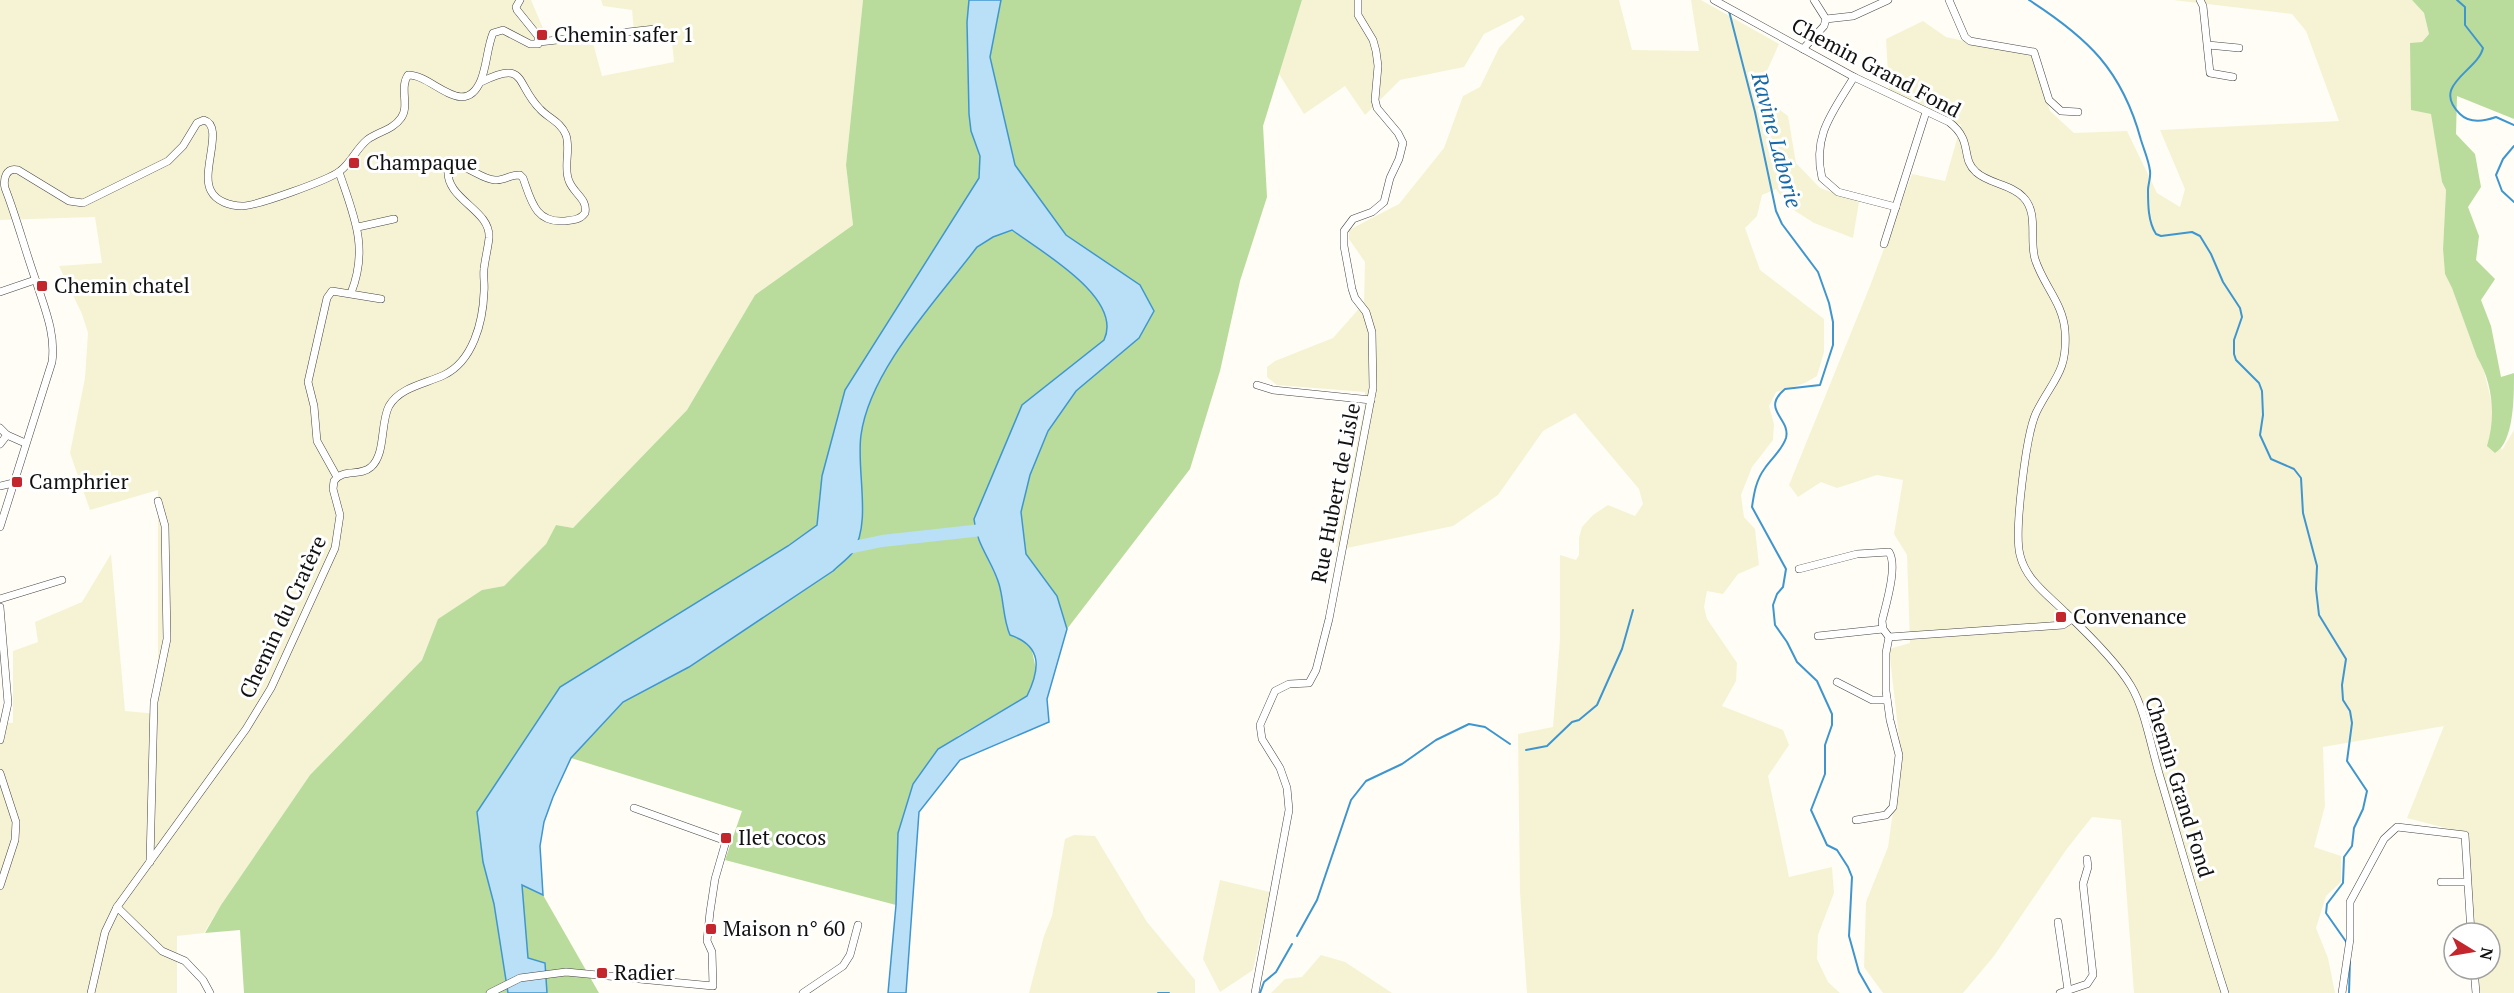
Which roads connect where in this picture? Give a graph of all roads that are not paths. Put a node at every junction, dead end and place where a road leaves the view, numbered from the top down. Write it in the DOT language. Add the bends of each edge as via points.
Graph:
graph roads {
  1 [pos="1358,0"];
  2 [pos="1714,0"];
  3 [pos="1814,0"];
  4 [pos="1888,0"];
  5 [pos="1949,0"];
  6 [pos="2200,0"];
  7 [pos="518,2"];
  8 [pos="1826,19"];
  9 [pos="655,29"];
  10 [pos="539,42"];
  11 [pos="2208,45"];
  12 [pos="2239,48"];
  13 [pos="1803,49"];
  14 [pos="1854,77"];
  15 [pos="2233,77"];
  16 [pos="481,82"];
  17 [pos="1926,112"];
  18 [pos="2078,112"];
  19 [pos="339,172"];
  20 [pos="1896,207"];
  21 [pos="394,219"];
  22 [pos="358,227"];
  23 [pos="1884,244"];
  24 [pos="35,280"];
  25 [pos="0,292"];
  26 [pos="351,293"];
  27 [pos="381,299"];
  28 [pos="1257,385"];
  29 [pos="1371,400"];
  30 [pos="0,428"];
  31 [pos="7,435"];
  32 [pos="25,443"];
  33 [pos="0,444"];
  34 [pos="337,477"];
  35 [pos="13,483"];
  36 [pos="0,486"];
  37 [pos="158,501"];
  38 [pos="0,528"];
  39 [pos="1799,569"];
  40 [pos="62,580"];
  41 [pos="0,599"];
  42 [pos="0,607"];
  43 [pos="2072,618"];
  44 [pos="1882,629"];
  45 [pos="1818,636"];
  46 [pos="1888,637"];
  47 [pos="1838,682"];
  48 [pos="1887,700"];
  49 [pos="4,703"];
  50 [pos="0,740"];
  51 [pos="0,773"];
  52 [pos="634,808"];
  53 [pos="1856,820"];
  54 [pos="2087,859"];
  55 [pos="150,862"];
  56 [pos="3,871"];
  57 [pos="2441,882"];
  58 [pos="2467,882"];
  59 [pos="0,886"];
  60 [pos="117,907"];
  61 [pos="2470,921"];
  62 [pos="2058,922"];
  63 [pos="858,925"];
  64 [pos="2068,990"];
  65 [pos="494,992"];
  66 [pos="1255,992"];
  67 [pos="92,993"];
  68 [pos="210,993"];
  69 [pos="803,993"];
  70 [pos="2060,993"];
  71 [pos="2225,993"];
  72 [pos="2342,993"];
  1 -- 29 [label="street, Rue Hubert de Lisle" via="1359,15 1376,51 1377,108 1403,143 1384,202 1353,219 1344,231 1352,289 1372,332"];
  2 -- 13 [label="street, Chemin Grand Fond"];
  3 -- 8 [label="street"];
  4 -- 8 [label="street" via="1853,16"];
  5 -- 18 [label="street" via="1965,37 2034,52 2049,100 2061,111"];
  6 -- 11 [label="street"];
  7 -- 10 [label="street" via="521,18"];
  8 -- 13 [label="street"];
  9 -- 10 [label="street"];
  10 -- 16 [label="street" via="530,44 503,30 493,33"];
  11 -- 12 [label="street"];
  11 -- 15 [label="street" via="2210,73"];
  13 -- 14 [label="street, Chemin Grand Fond"];
  14 -- 17 [label="street, Chemin Grand Fond"];
  14 -- 20 [label="street" via="1821,136 1818,152 1822,178 1838,192"];
  16 -- 19 [label="street" via="462,97 444,92 422,77 408,75 400,120 369,139"];
  16 -- 34 [label="street" via="498,73 513,73 540,110 561,127 567,139 569,182 585,202 585,213 576,220 547,219 537,213 520,175 495,180 459,165 448,169 455,192 483,220 489,236 482,309 473,343 457,366 395,398 385,416 373,465"];
  17 -- 20 [label="street"];
  17 -- 43 [label="street, Chemin Grand Fond" via="1959,130 1973,170 2016,191 2029,204 2036,262 2059,304 2065,330 2064,357 2030,431 2019,550 2033,581"];
  19 -- 22 [label="street"];
  19 -- 24 [label="street" via="250,205 219,200 207,184 214,134 210,122 204,120 197,123 168,161 83,203 69,201 18,170 11,170 4,177 5,189"];
  20 -- 23 [label="street"];
  21 -- 22 [label="street"];
  22 -- 26 [label="street" via="359,272"];
  24 -- 25 [label="street"];
  24 -- 32 [label="street" via="54,349"];
  26 -- 27 [label="street"];
  26 -- 34 [label="street" via="329,293 308,378 317,441"];
  28 -- 29 [label="street"];
  29 -- 66 [label="street, Rue Hubert de Lisle" via="1316,670 1309,683 1289,684 1275,692 1260,725 1262,739 1287,788 1289,810"];
  30 -- 31 [label="street"];
  31 -- 32 [label="street"];
  31 -- 33 [label="street"];
  32 -- 35 [label="street"];
  34 -- 55 [label="street, Chemin du Cratère" via="333,489 340,524 335,548 271,688"];
  35 -- 36 [label="street"];
  35 -- 38 [label="street"];
  37 -- 55 [label="street" via="165,526 167,639 154,702"];
  39 -- 44 [label="street" via="1857,554 1889,552 1892,573"];
  40 -- 41 [label="street"];
  42 -- 49 [label="street"];
  43 -- 46 [label="street" via="2062,625"];
  43 -- 71 [label="street, Chemin Grand Fond" via="2124,677 2137,699"];
  44 -- 45 [label="street"];
  44 -- 46 [label="street"];
  46 -- 48 [label="street"];
  47 -- 48 [label="street" via="1872,700"];
  48 -- 53 [label="street" via="1899,751 1893,807 1886,814"];
  49 -- 50 [label="street"];
  51 -- 56 [label="street" via="16,822"];
  52 -- 65 [label="street" via="726,841 715,879 707,941 712,952 712,986 566,972 520,978"];
  54 -- 64 [label="street" via="2083,885 2093,975 2087,984"];
  55 -- 60 [label="street, Chemin du Cratère"];
  56 -- 59 [label="street"];
  57 -- 58 [label="street"];
  58 -- 61 [label="street"];
  58 -- 72 [label="street" via="2465,835 2402,826 2387,834 2350,902 2350,939"];
  60 -- 67 [label="street, Chemin du Cratère" via="105,932"];
  60 -- 68 [label="street" via="162,951 185,961"];
  62 -- 64 [label="street"];
  63 -- 69 [label="street" via="843,966"];
  64 -- 70 [label="street"];
}
